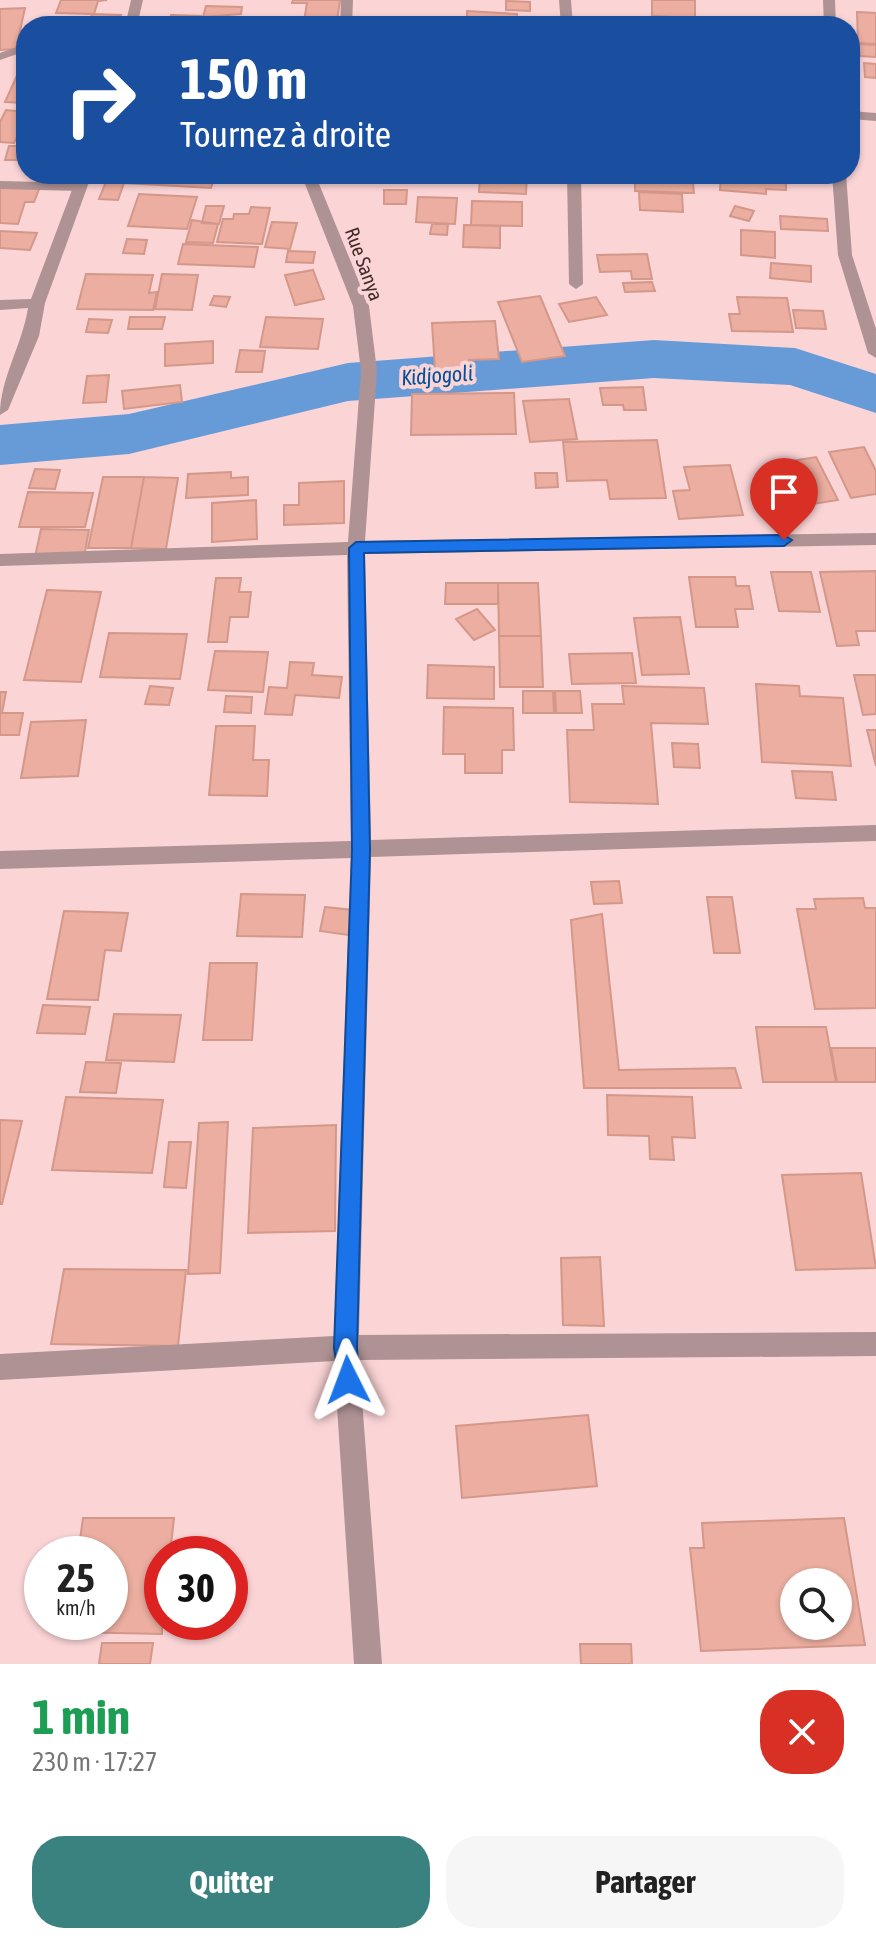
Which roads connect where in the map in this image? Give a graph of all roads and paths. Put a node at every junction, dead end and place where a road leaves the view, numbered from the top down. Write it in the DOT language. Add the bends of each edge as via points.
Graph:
graph roads {
  1 [pos="82,184"];
  2 [pos="312,184"];
  3 [pos="574,184"];
  4 [pos="840,184"];
  5 [pos="576,284"];
  6 [pos="37,303"];
  7 [pos="0,305"];
  8 [pos="876,353"];
  9 [pos="0,410"];
  10 [pos="876,539"];
  11 [pos="356,548"];
  12 [pos="0,560"];
  13 [pos="876,833"];
  14 [pos="361,850"];
  15 [pos="0,860"];
  16 [pos="876,1344"];
  17 [pos="346,1348"];
  18 [pos="0,1367"];
  19 [pos="368,1664"];
  1 -- 6 [label="street"];
  2 -- 11 [label="street, Rue Sanya" via="361,306 369,383"];
  3 -- 5 [label="street"];
  4 -- 8 [label="street" via="845,255"];
  6 -- 7 [label="street"];
  6 -- 9 [label="street" via="31,336"];
  10 -- 11 [label="street"];
  11 -- 12 [label="street"];
  11 -- 14 [label="street, Rue Sanya"];
  13 -- 14 [label="street"];
  14 -- 15 [label="street"];
  14 -- 17 [label="street, Rue Sanya"];
  16 -- 17 [label="street"];
  17 -- 18 [label="street"];
  17 -- 19 [label="street, Rue Sanya"];
}
